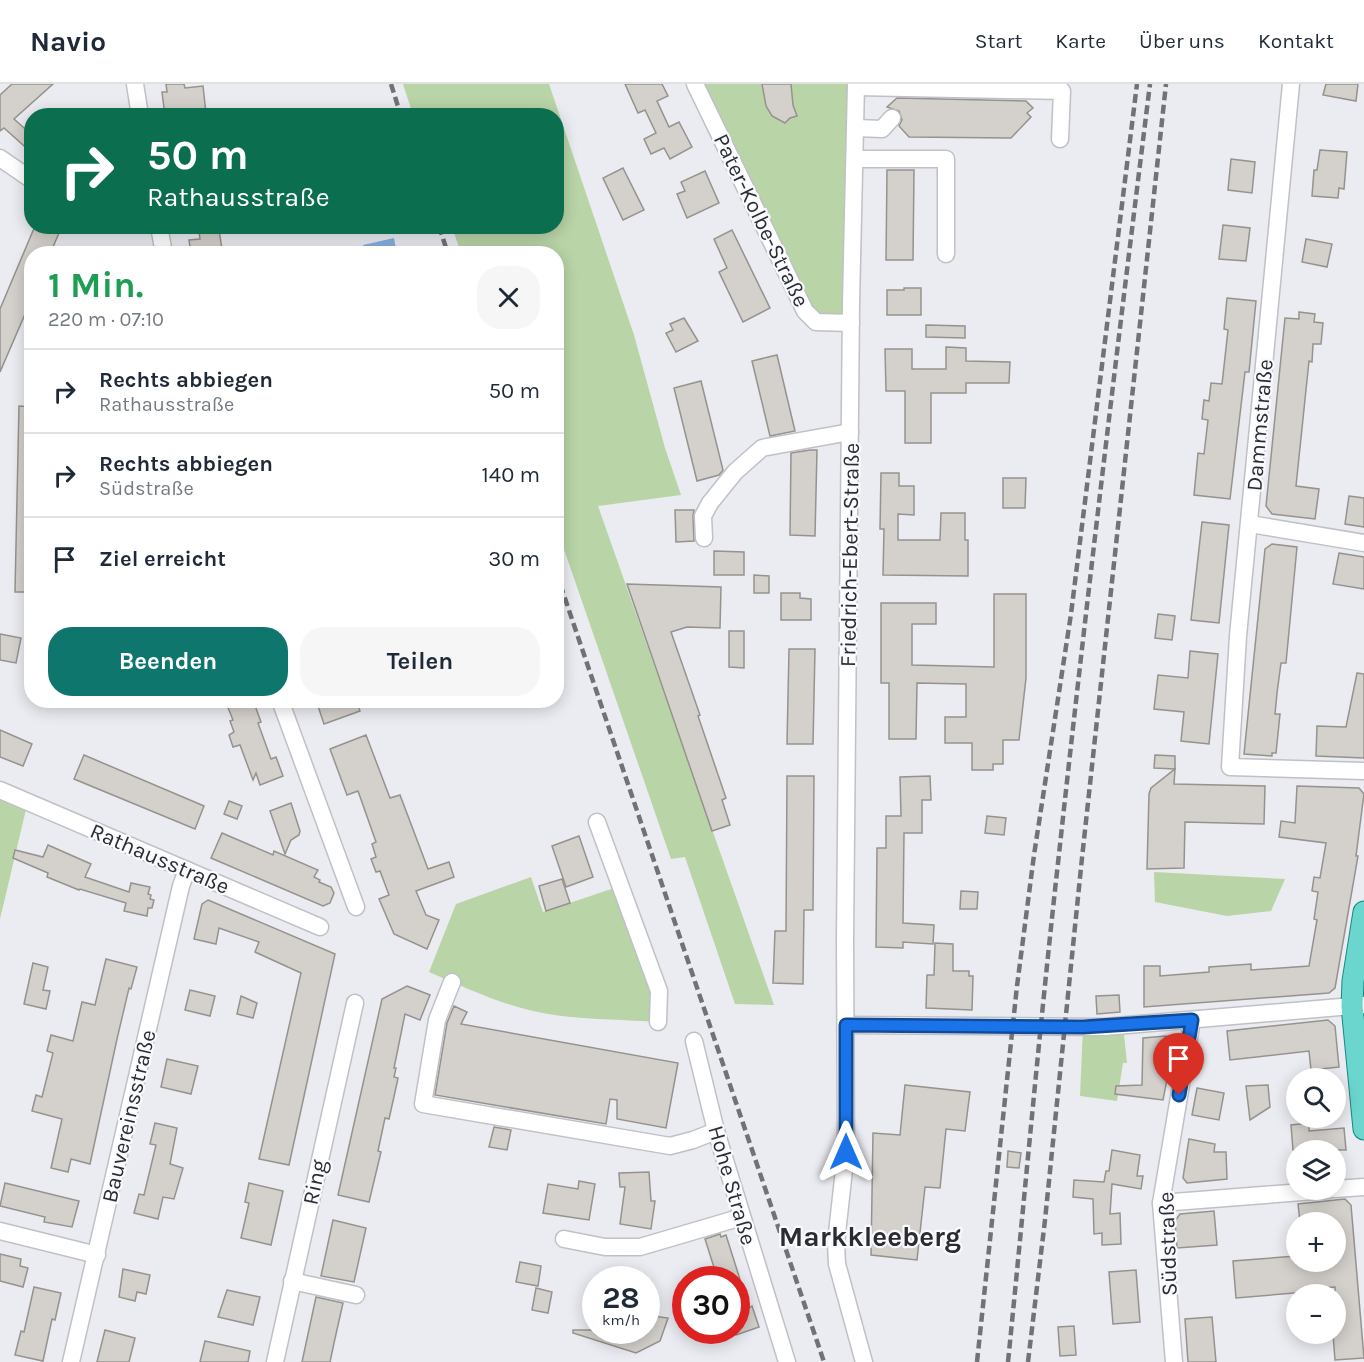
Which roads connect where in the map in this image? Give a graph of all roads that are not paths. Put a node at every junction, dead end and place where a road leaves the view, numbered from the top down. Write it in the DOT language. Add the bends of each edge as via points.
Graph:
graph roads {
  1 [pos="135,84"];
  2 [pos="695,84"];
  3 [pos="1291,84"];
  4 [pos="856,86"];
  5 [pos="139,108"];
  6 [pos="892,118"];
  7 [pos="855,128"];
  8 [pos="1060,139"];
  9 [pos="0,158"];
  10 [pos="855,159"];
  11 [pos="24,174"];
  12 [pos="946,254"];
  13 [pos="851,323"];
  14 [pos="850,432"];
  15 [pos="1250,524"];
  16 [pos="704,538"];
  17 [pos="1364,543"];
  18 [pos="283,708"];
  19 [pos="1364,771"];
  20 [pos="0,790"];
  21 [pos="597,822"];
  22 [pos="187,870"];
  23 [pos="356,907"];
  24 [pos="1364,912"];
  25 [pos="321,927"];
  26 [pos="452,982"];
  27 [pos="355,1003"];
  28 [pos="1358,1005"];
  29 [pos="1192,1020"];
  30 [pos="658,1022"];
  31 [pos="846,1025"];
  32 [pos="694,1041"];
  33 [pos="1364,1129"];
  34 [pos="716,1131"];
  35 [pos="1364,1187"];
  36 [pos="1346,1188"];
  37 [pos="1286,1193"];
  38 [pos="1161,1203"];
  39 [pos="742,1217"];
  40 [pos="0,1231"];
  41 [pos="564,1239"];
  42 [pos="97,1255"];
  43 [pos="292,1281"];
  44 [pos="356,1295"];
  45 [pos="865,1358"];
  46 [pos="71,1362"];
  47 [pos="275,1362"];
  48 [pos="787,1362"];
  49 [pos="1174,1362"];
  1 -- 5 [label="street"];
  2 -- 13 [label="street, Pater-Kolbe-Straße" via="805,311 816,322"];
  3 -- 15 [label="street, Dammstraße"];
  4 -- 7 [label="street, Friedrich-Ebert-Straße"];
  4 -- 8 [label="street" via="1062,92"];
  6 -- 7 [label="street" via="882,129"];
  7 -- 10 [label="street, Friedrich-Ebert-Straße"];
  9 -- 11 [label="street"];
  10 -- 12 [label="street" via="946,159"];
  10 -- 13 [label="street, Friedrich-Ebert-Straße"];
  13 -- 14 [label="street, Friedrich-Ebert-Straße"];
  14 -- 16 [label="street" via="762,448 735,472 710,503 703,516"];
  14 -- 31 [label="street, Friedrich-Ebert-Straße"];
  15 -- 17 [label="street"];
  15 -- 19 [label="street, Dammstraße" via="1230,767"];
  18 -- 23 [label="street"];
  20 -- 22 [label="street, Rathausstraße"];
  21 -- 30 [label="street" via="659,991"];
  22 -- 25 [label="street, Rathausstraße"];
  22 -- 42 [label="street, Bauvereinsstraße"];
  24 -- 28 [label="main road" via="1353,981"];
  26 -- 34 [label="street" via="437,1020 423,1104 670,1146"];
  27 -- 43 [label="street, Ring"];
  28 -- 29 [label="street"];
  28 -- 33 [label="main road"];
  29 -- 31 [label="street" via="1083,1027"];
  29 -- 38 [label="street, Südstraße"];
  31 -- 45 [label="street, Friedrich-Ebert-Straße" via="846,1152 837,1264"];
  32 -- 34 [label="street, Hohe Straße"];
  34 -- 39 [label="street, Hohe Straße"];
  35 -- 36 [label="street"];
  37 -- 38 [label="street"];
  38 -- 49 [label="street, Südstraße"];
  39 -- 41 [label="street" via="640,1247"];
  39 -- 48 [label="street, Hohe Straße"];
  40 -- 42 [label="street"];
  42 -- 46 [label="street, Bauvereinsstraße"];
  43 -- 44 [label="street"];
  43 -- 47 [label="street, Ring"];
}
